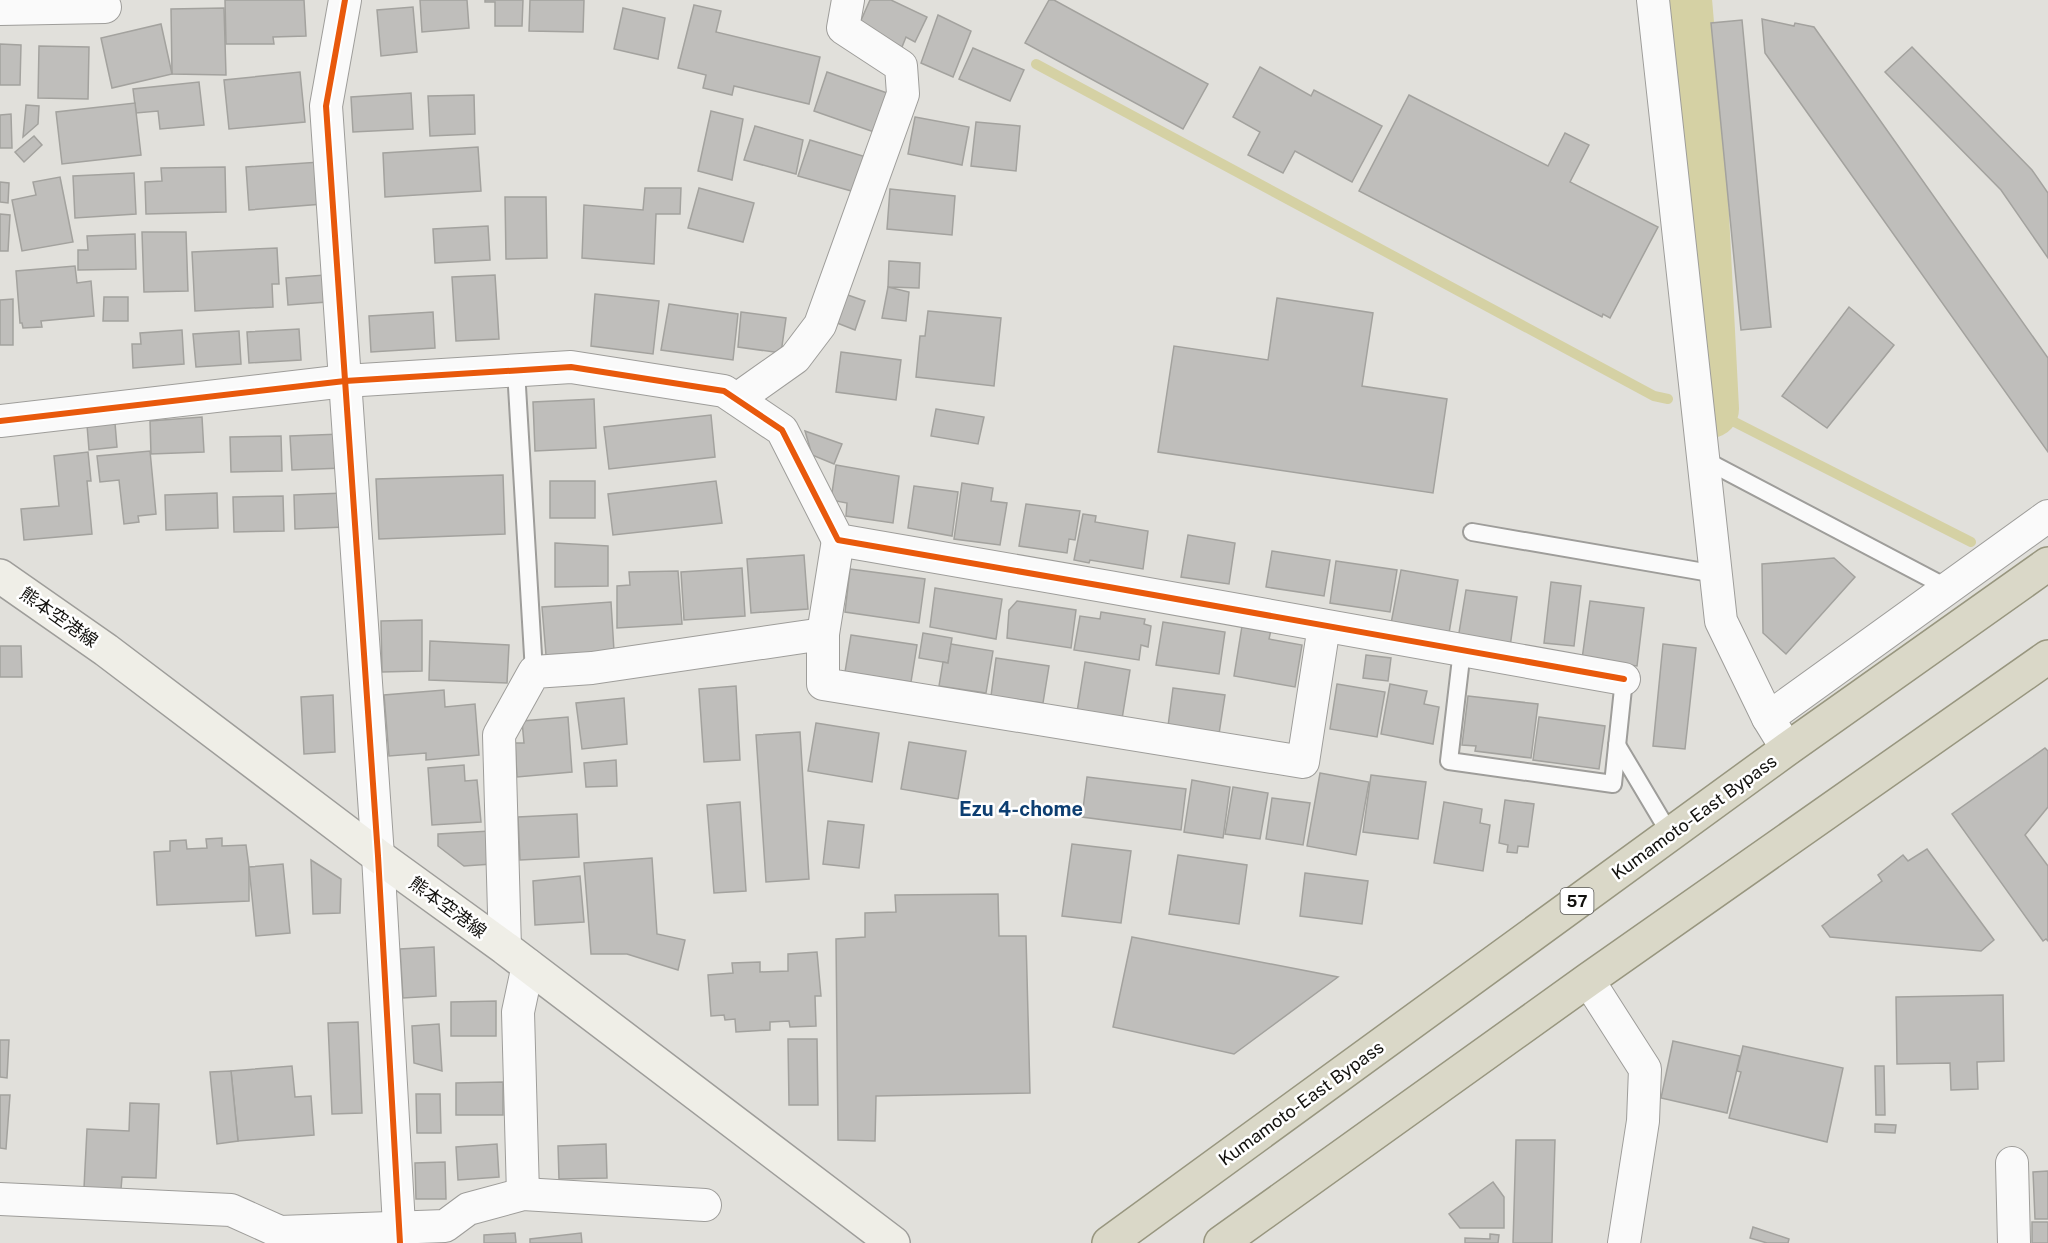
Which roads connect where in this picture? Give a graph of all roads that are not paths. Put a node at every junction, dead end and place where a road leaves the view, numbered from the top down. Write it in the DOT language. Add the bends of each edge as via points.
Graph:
graph roads {
  1 [pos="345,0"];
  2 [pos="848,0"];
  3 [pos="1653,0"];
  4 [pos="111,2"];
  5 [pos="0,9"];
  6 [pos="516,370"];
  7 [pos="345,381"];
  8 [pos="737,399"];
  9 [pos="0,421"];
  10 [pos="1703,459"];
  11 [pos="2048,516"];
  12 [pos="1472,532"];
  13 [pos="838,540"];
  14 [pos="2048,564"];
  15 [pos="1716,574"];
  16 [pos="0,576"];
  17 [pos="1948,588"];
  18 [pos="1324,626"];
  19 [pos="823,634"];
  20 [pos="1462,650"];
  21 [pos="2048,657"];
  22 [pos="534,672"];
  23 [pos="1624,679"];
  24 [pos="1768,718"];
  25 [pos="1617,745"];
  26 [pos="1787,749"];
  27 [pos="1670,834"];
  28 [pos="378,856"];
  29 [pos="517,956"];
  30 [pos="1588,980"];
  31 [pos="2012,1163"];
  32 [pos="523,1194"];
  33 [pos="0,1199"];
  34 [pos="705,1205"];
  35 [pos="400,1235"];
  36 [pos="893,1243"];
  37 [pos="1109,1243"];
  38 [pos="1221,1243"];
  39 [pos="1624,1243"];
  40 [pos="2014,1243"];
  1 -- 7 [label="street" via="326,106"];
  2 -- 8 [label="street" via="843,28 901,66 903,94 820,325 795,358"];
  3 -- 10 [label="street"];
  4 -- 5 [label="street"];
  6 -- 7 [label="street"];
  6 -- 8 [label="street" via="571,367 724,391"];
  6 -- 22 [label="lane"];
  7 -- 9 [label="street"];
  7 -- 28 [label="street"];
  8 -- 13 [label="street" via="782,430"];
  10 -- 15 [label="street"];
  10 -- 17 [label="lane"];
  11 -- 17 [label="street"];
  12 -- 15 [label="lane"];
  13 -- 18 [label="street"];
  13 -- 19 [label="street"];
  14 -- 26 [label="highway, Kumamoto-East Bypass / 57"];
  15 -- 24 [label="street" via="1721,621"];
  16 -- 28 [label="main road, 熊本空港線" via="106,650"];
  17 -- 24 [label="street"];
  18 -- 19 [label="street" via="1303,762 823,684"];
  18 -- 20 [label="street"];
  19 -- 22 [label="street" via="592,668"];
  20 -- 23 [label="street"];
  20 -- 25 [label="lane" via="1449,761 1613,784"];
  21 -- 30 [label="highway"];
  22 -- 29 [label="street" via="500,735"];
  23 -- 25 [label="lane"];
  24 -- 26 [label="street"];
  25 -- 27 [label="lane"];
  26 -- 27 [label="highway, Kumamoto-East Bypass / 57"];
  27 -- 37 [label="highway, Kumamoto-East Bypass / 57"];
  28 -- 29 [label="main road, 熊本空港線"];
  28 -- 35 [label="street"];
  29 -- 32 [label="street"];
  29 -- 36 [label="main road, 熊本空港線"];
  30 -- 38 [label="highway"];
  30 -- 39 [label="street" via="1645,1069 1643,1121"];
  31 -- 40 [label="street"];
  32 -- 34 [label="street"];
  32 -- 35 [label="street" via="468,1209 445,1226"];
  33 -- 35 [label="street" via="231,1210 280,1232"];
}
